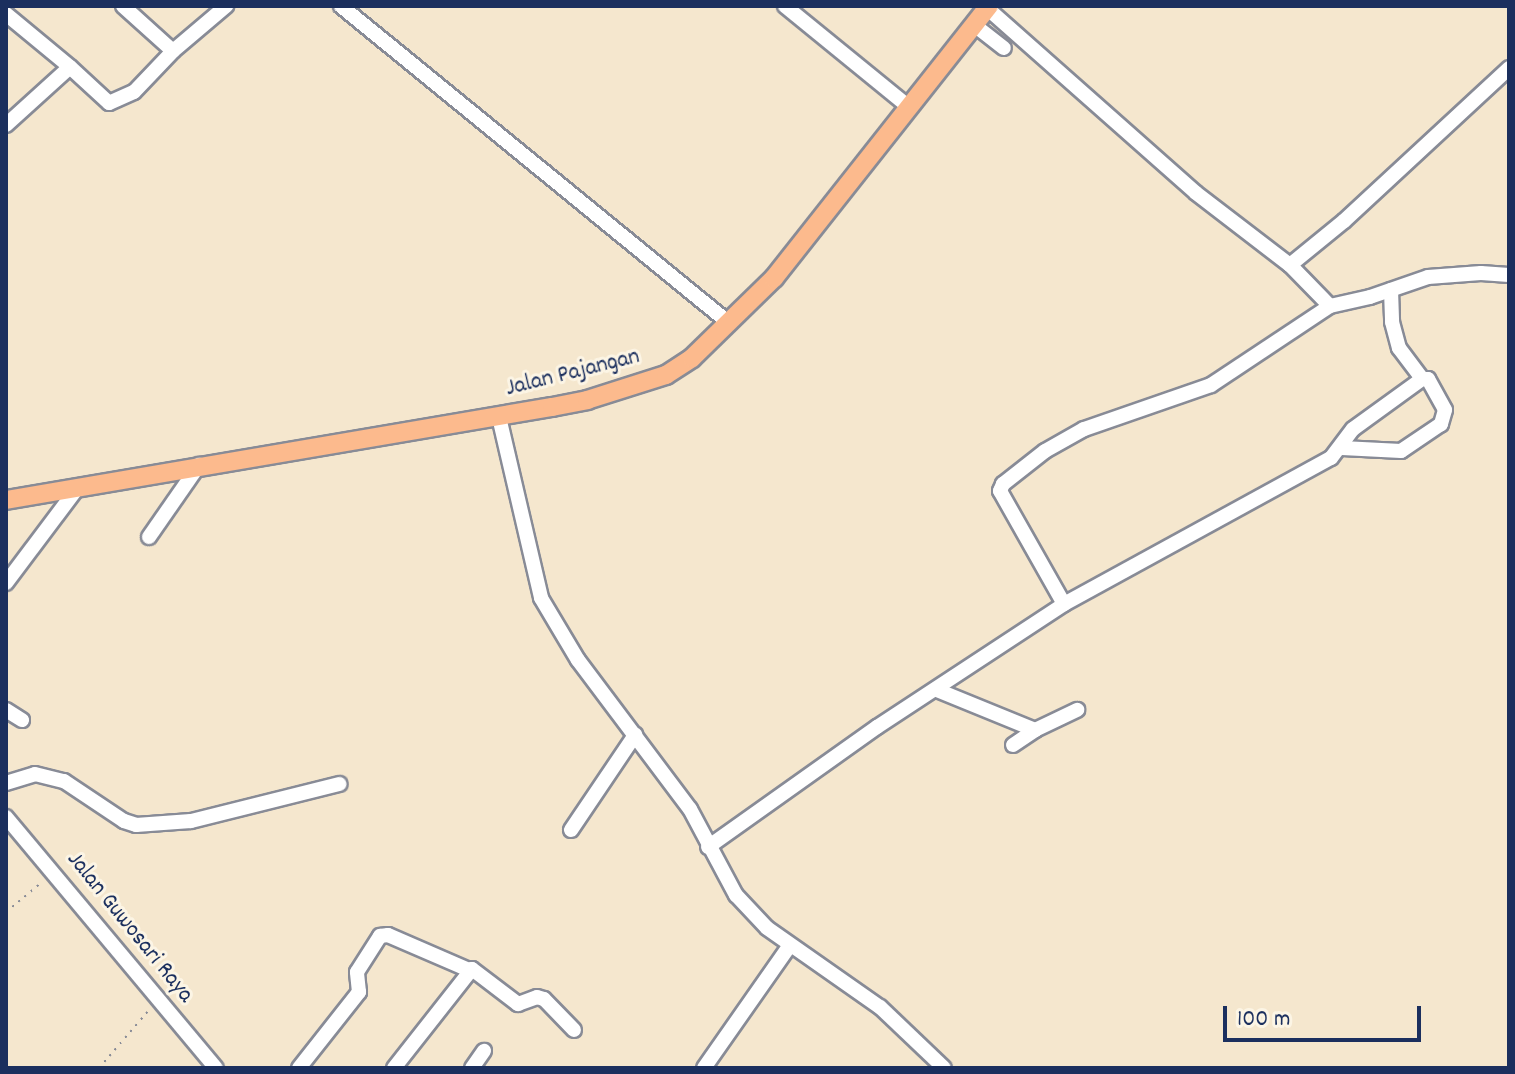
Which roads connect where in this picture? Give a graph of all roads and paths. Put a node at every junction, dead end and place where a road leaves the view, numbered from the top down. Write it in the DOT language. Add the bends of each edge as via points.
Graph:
graph roads {
  1 [pos="123,6"];
  2 [pos="226,6"];
  3 [pos="341,6"];
  4 [pos="785,6"];
  5 [pos="988,7"];
  6 [pos="6,14"];
  7 [pos="973,24"];
  8 [pos="1004,48"];
  9 [pos="173,51"];
  10 [pos="70,67"];
  11 [pos="1509,68"];
  12 [pos="909,107"];
  13 [pos="6,125"];
  14 [pos="1290,265"];
  15 [pos="1509,275"];
  16 [pos="1391,290"];
  17 [pos="1330,306"];
  18 [pos="729,323"];
  19 [pos="1422,379"];
  20 [pos="499,417"];
  21 [pos="1342,448"];
  22 [pos="199,465"];
  23 [pos="78,487"];
  24 [pos="6,500"];
  25 [pos="149,537"];
  26 [pos="6,583"];
  27 [pos="1064,604"];
  28 [pos="937,690"];
  29 [pos="6,710"];
  30 [pos="1077,710"];
  31 [pos="22,720"];
  32 [pos="1035,730"];
  33 [pos="635,735"];
  34 [pos="1013,745"];
  35 [pos="6,783"];
  36 [pos="339,784"];
  37 [pos="6,817"];
  38 [pos="571,830"];
  39 [pos="708,847"];
  40 [pos="55,871"];
  41 [pos="6,912"];
  42 [pos="790,945"];
  43 [pos="469,970"];
  44 [pos="158,1000"];
  45 [pos="574,1030"];
  46 [pos="484,1051"];
  47 [pos="99,1068"];
  48 [pos="215,1068"];
  49 [pos="299,1068"];
  50 [pos="394,1068"];
  51 [pos="472,1068"];
  52 [pos="704,1068"];
  53 [pos="944,1068"];
  1 -- 9 [label="street"];
  2 -- 9 [label="street"];
  3 -- 18 [label="street"];
  4 -- 12 [label="street"];
  5 -- 7 [label="main road, Jalan Pajangan"];
  5 -- 14 [label="street" via="1196,193"];
  6 -- 10 [label="street"];
  7 -- 8 [label="street"];
  7 -- 12 [label="main road, Jalan Pajangan"];
  9 -- 10 [label="street" via="144,84 109,103"];
  10 -- 13 [label="street"];
  11 -- 14 [label="street"];
  12 -- 18 [label="main road, Jalan Pajangan" via="774,278"];
  14 -- 17 [label="street"];
  15 -- 16 [label="street" via="1428,277"];
  16 -- 17 [label="street"];
  16 -- 19 [label="street" via="1399,348"];
  17 -- 27 [label="street" via="1211,385 1084,429 1003,484 1000,491"];
  18 -- 20 [label="main road, Jalan Pajangan" via="666,375 587,400"];
  19 -- 21 [label="street" via="1353,429"];
  19 -- 21 [label="street" via="1428,379 1445,410 1441,424 1401,451"];
  20 -- 22 [label="main road, Jalan Pajangan"];
  20 -- 33 [label="street" via="541,598 578,660"];
  21 -- 27 [label="street"];
  22 -- 23 [label="main road, Jalan Pajangan"];
  22 -- 25 [label="street"];
  23 -- 24 [label="main road, Jalan Pajangan"];
  23 -- 26 [label="street"];
  27 -- 28 [label="street"];
  28 -- 32 [label="street"];
  28 -- 39 [label="street"];
  29 -- 31 [label="street"];
  30 -- 32 [label="street"];
  32 -- 34 [label="street"];
  33 -- 38 [label="street"];
  33 -- 39 [label="street" via="690,809"];
  35 -- 36 [label="street" via="35,774 64,781 136,825 191,821"];
  37 -- 40 [label="street, Jalan Guwosari Raya"];
  39 -- 42 [label="street" via="736,895"];
  40 -- 41 [label="path"];
  40 -- 44 [label="street, Jalan Guwosari Raya"];
  42 -- 52 [label="street"];
  42 -- 53 [label="street" via="880,1007"];
  43 -- 45 [label="street" via="478,970 518,1004 544,999"];
  43 -- 49 [label="street" via="380,936 357,972 359,992"];
  43 -- 50 [label="street"];
  44 -- 47 [label="path"];
  44 -- 48 [label="street, Jalan Guwosari Raya"];
  46 -- 51 [label="street"];
}
